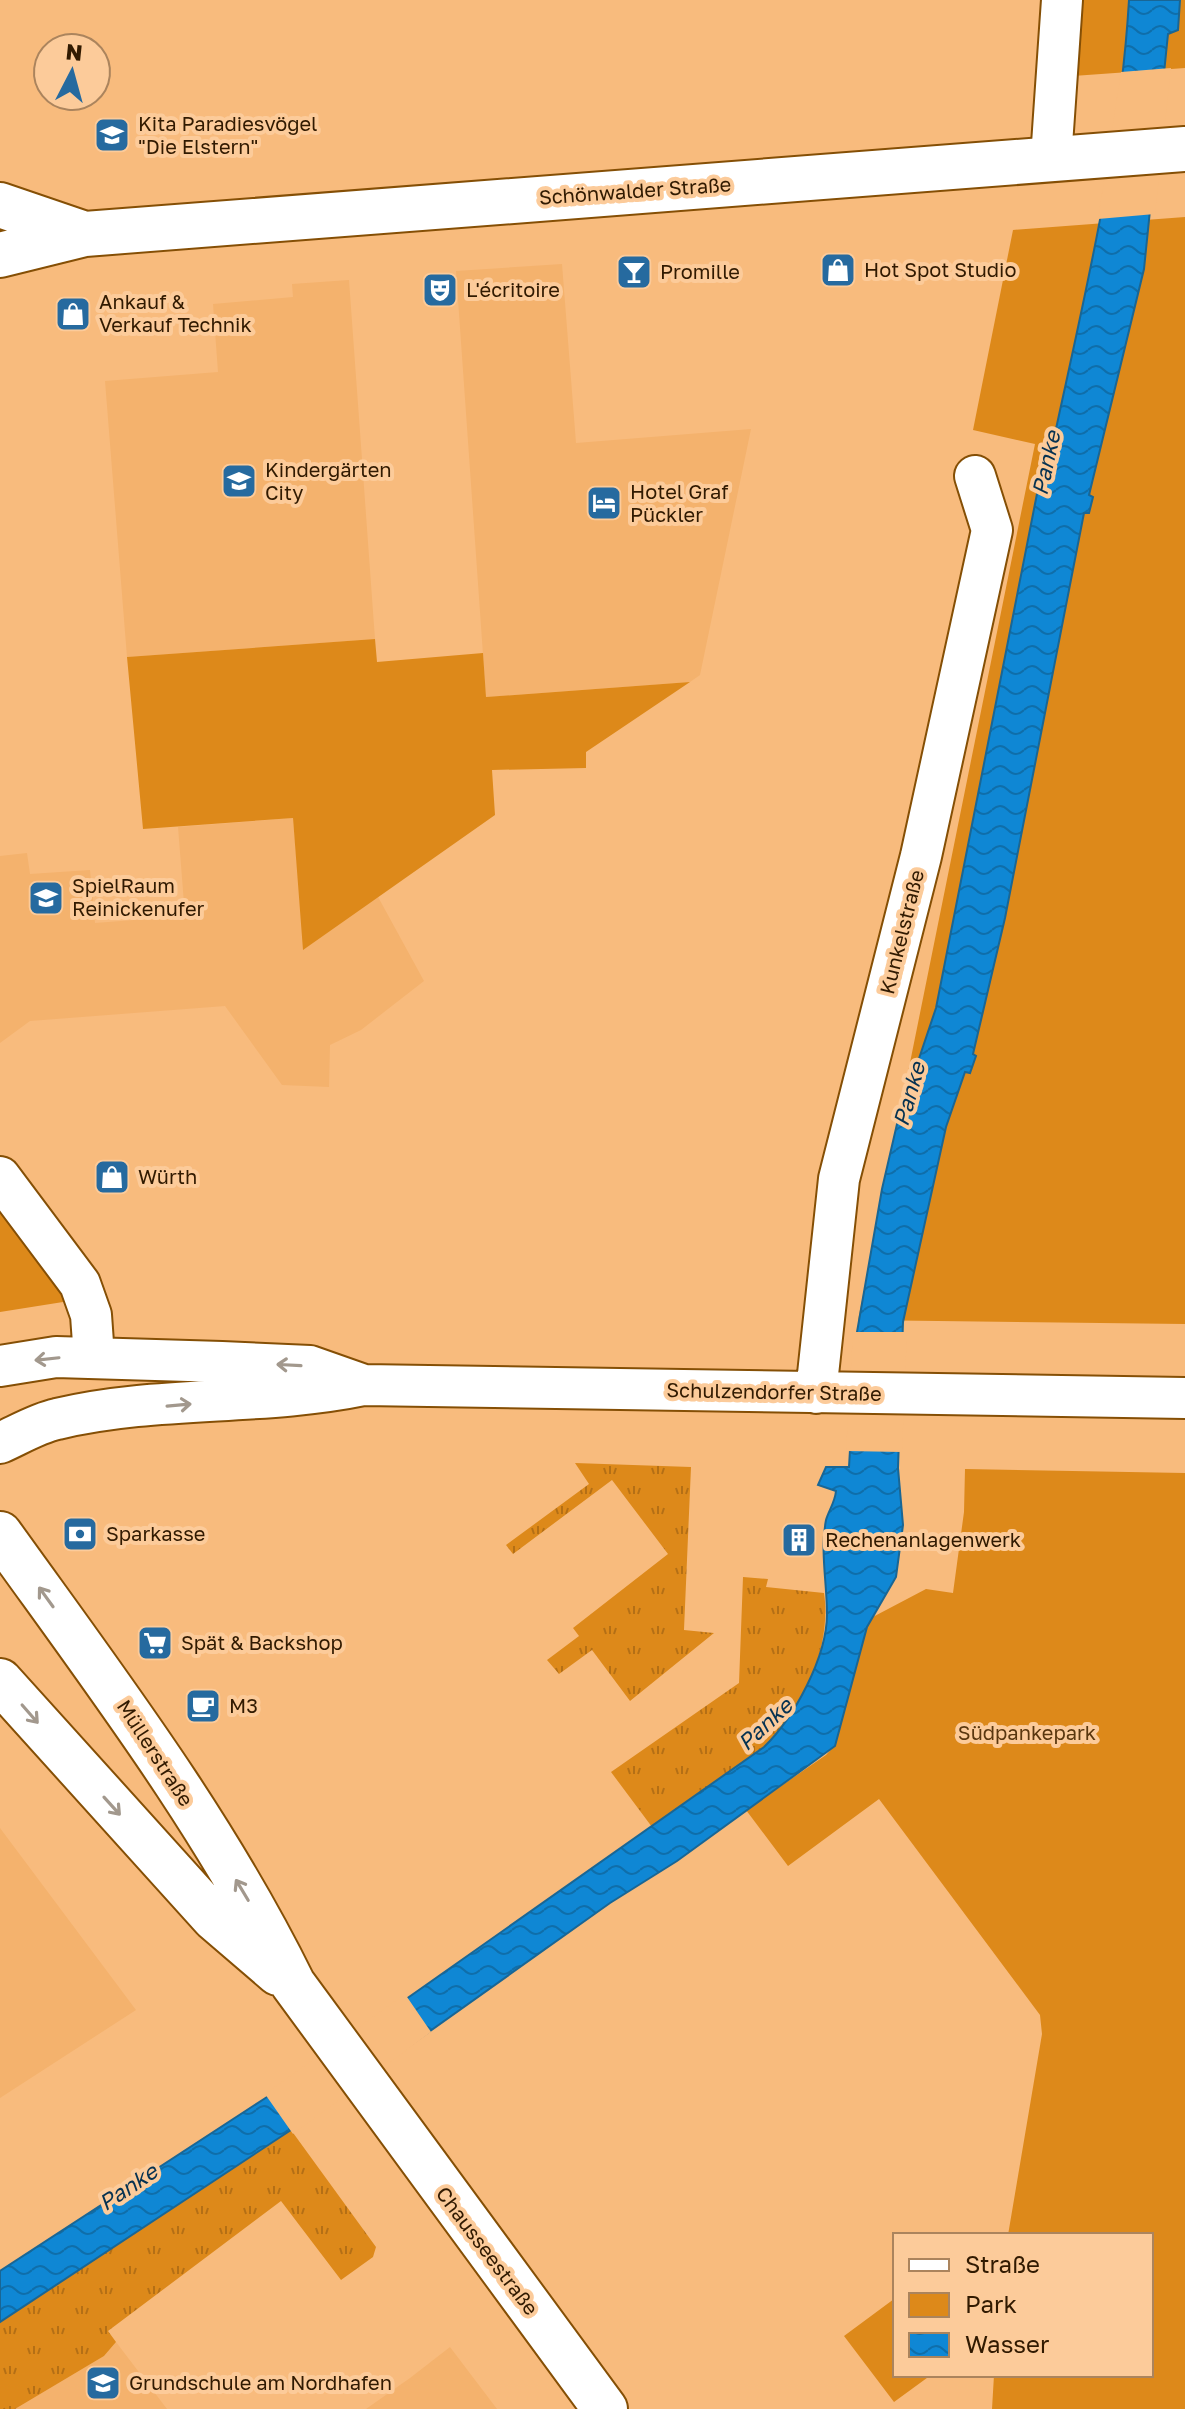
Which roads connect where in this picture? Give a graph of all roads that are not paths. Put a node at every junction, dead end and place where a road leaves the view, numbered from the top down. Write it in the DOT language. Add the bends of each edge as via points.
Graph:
graph roads {
  1 [pos="1062,0"];
  2 [pos="1185,149"];
  3 [pos="1051,159"];
  4 [pos="0,205"];
  5 [pos="85,234"];
  6 [pos="0,255"];
  7 [pos="975,476"];
  8 [pos="0,1177"];
  9 [pos="94,1357"];
  10 [pos="0,1366"];
  11 [pos="364,1385"];
  12 [pos="830,1393"];
  13 [pos="1185,1398"];
  14 [pos="0,1443"];
  15 [pos="0,1534"];
  16 [pos="0,1681"];
  17 [pos="293,1984"];
  18 [pos="351,2065"];
  19 [pos="605,2409"];
  1 -- 3 [label="street"];
  2 -- 3 [label="main road, Schönwalder Straße"];
  3 -- 5 [label="main road, Schönwalder Straße"];
  4 -- 5 [label="main road, Schönwalder Straße"];
  5 -- 6 [label="main road, Schönwalder Straße"];
  7 -- 12 [label="street, Kunkelstraße" via="992,530 921,856 839,1179"];
  8 -- 9 [label="street" via="80,1284 91,1315"];
  9 -- 10 [label="street, Schulzendorfer Straße, one-way"];
  11 -- 9 [label="street, Schulzendorfer Straße, one-way" via="310,1366"];
  11 -- 12 [label="street, Schulzendorfer Straße"];
  14 -- 11 [label="street, Schulzendorfer Straße, one-way" via="54,1419 101,1411 308,1396"];
  12 -- 13 [label="street, Schulzendorfer Straße"];
  17 -- 15 [label="main road, Müllerstraße, one-way" via="267,1932 134,1718"];
  16 -- 17 [label="main road, Müllerstraße, one-way" via="214,1918"];
  17 -- 18 [label="main road, Müllerstraße"];
  18 -- 19 [label="main road, Chausseestraße"];
}
